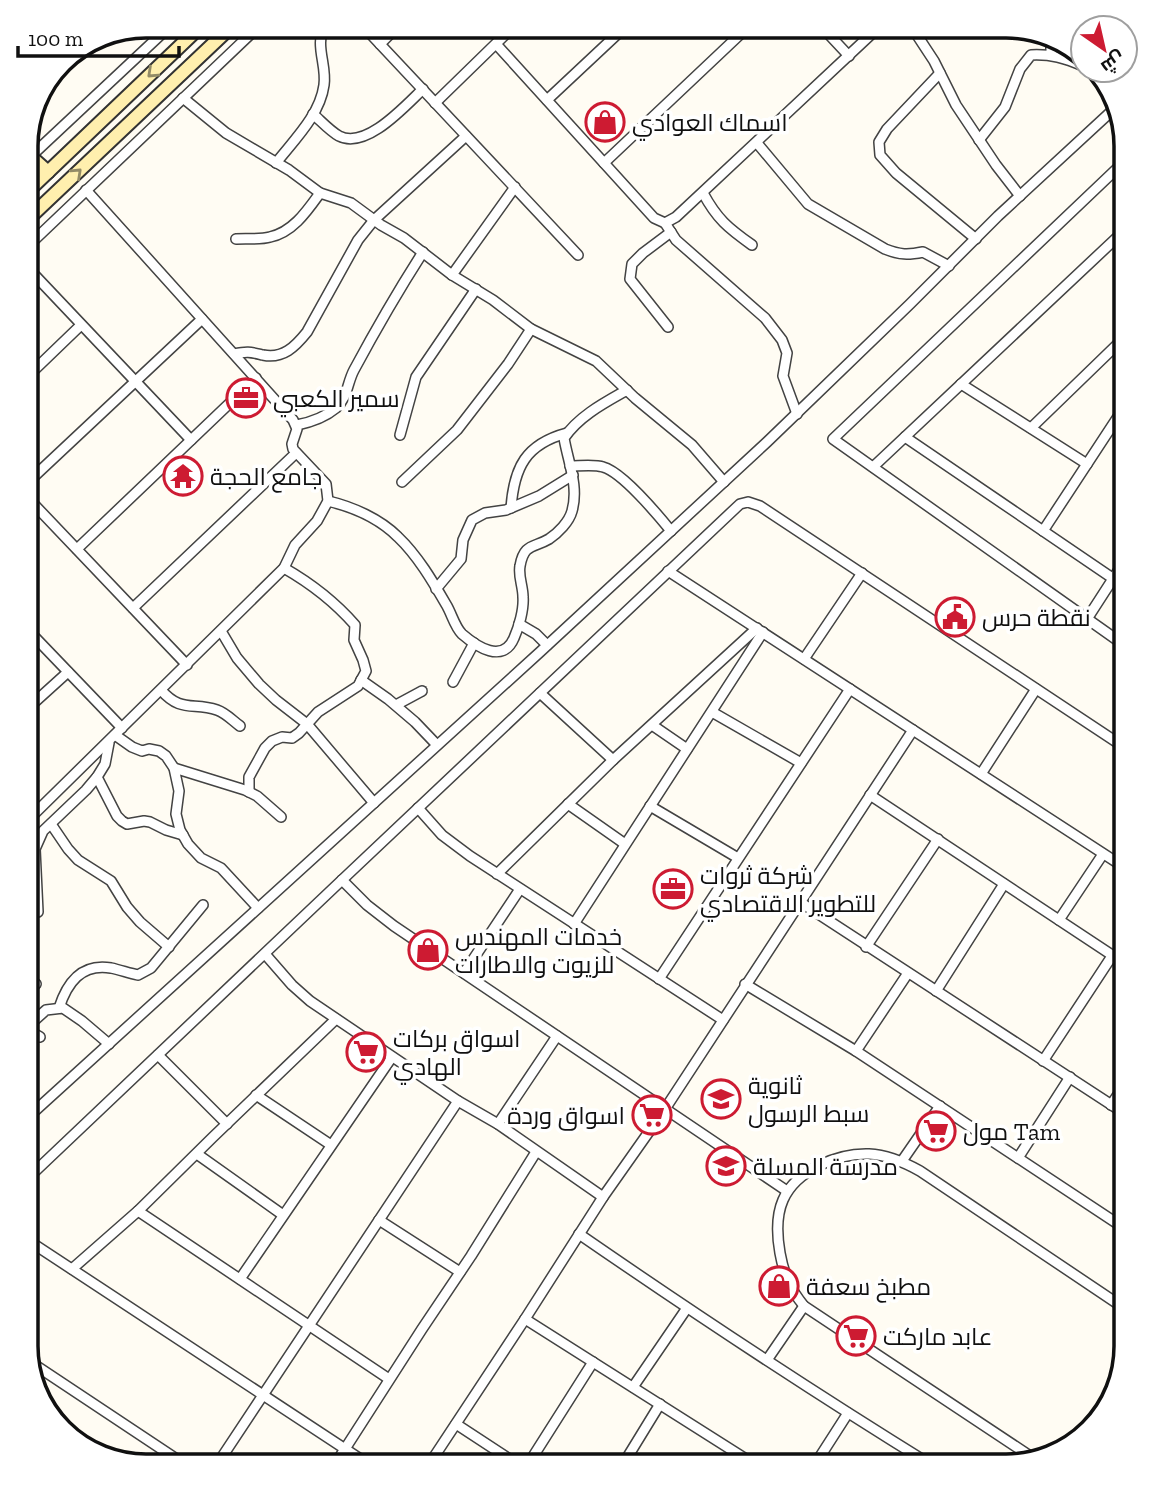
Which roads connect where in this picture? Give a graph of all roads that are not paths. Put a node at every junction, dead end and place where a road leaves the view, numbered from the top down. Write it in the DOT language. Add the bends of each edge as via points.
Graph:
graph roads {
  1 [pos="157,38"];
  2 [pos="188,38"];
  3 [pos="219,38"];
  4 [pos="246,38"];
  5 [pos="320,38"];
  6 [pos="375,38"];
  7 [pos="386,38"];
  8 [pos="502,38"];
  9 [pos="613,39"];
  10 [pos="736,39"];
  11 [pos="833,39"];
  12 [pos="867,39"];
  13 [pos="919,39"];
  14 [pos="380,44"];
  15 [pos="496,44"];
  16 [pos="1051,48"];
  17 [pos="1051,55"];
  18 [pos="849,56"];
  19 [pos="1069,60"];
  20 [pos="940,74"];
  21 [pos="423,89"];
  22 [pos="183,98"];
  23 [pos="547,100"];
  24 [pos="435,103"];
  25 [pos="1109,113"];
  26 [pos="313,114"];
  27 [pos="466,136"];
  28 [pos="979,140"];
  29 [pos="757,143"];
  30 [pos="39,149"];
  31 [pos="276,163"];
  32 [pos="604,163"];
  33 [pos="39,166"];
  34 [pos="1114,171"];
  35 [pos="47,172"];
  36 [pos="39,180"];
  37 [pos="515,187"];
  38 [pos="86,190"];
  39 [pos="703,192"];
  40 [pos="320,193"];
  41 [pos="1020,196"];
  42 [pos="39,209"];
  43 [pos="374,220"];
  44 [pos="665,223"];
  45 [pos="670,232"];
  46 [pos="39,235"];
  47 [pos="236,239"];
  48 [pos="976,239"];
  49 [pos="1114,240"];
  50 [pos="752,245"];
  51 [pos="423,252"];
  52 [pos="578,255"];
  53 [pos="949,266"];
  54 [pos="452,275"];
  55 [pos="39,281"];
  56 [pos="476,289"];
  57 [pos="202,319"];
  58 [pos="81,325"];
  59 [pos="668,327"];
  60 [pos="531,329"];
  61 [pos="1114,348"];
  62 [pos="234,355"];
  63 [pos="39,366"];
  64 [pos="256,379"];
  65 [pos="135,382"];
  66 [pos="961,384"];
  67 [pos="626,390"];
  68 [pos="797,414"];
  69 [pos="1114,423"];
  70 [pos="297,425"];
  71 [pos="1031,428"];
  72 [pos="567,433"];
  73 [pos="400,435"];
  74 [pos="905,437"];
  75 [pos="191,440"];
  76 [pos="296,453"];
  77 [pos="1087,464"];
  78 [pos="873,467"];
  79 [pos="571,470"];
  80 [pos="39,472"];
  81 [pos="402,482"];
  82 [pos="724,482"];
  83 [pos="328,501"];
  84 [pos="511,508"];
  85 [pos="39,509"];
  86 [pos="671,531"];
  87 [pos="1043,531"];
  88 [pos="77,549"];
  89 [pos="285,568"];
  90 [pos="668,571"];
  91 [pos="862,573"];
  92 [pos="1113,579"];
  93 [pos="436,589"];
  94 [pos="133,608"];
  95 [pos="1087,619"];
  96 [pos="519,624"];
  97 [pos="760,630"];
  98 [pos="221,631"];
  99 [pos="1114,638"];
  100 [pos="39,641"];
  101 [pos="474,643"];
  102 [pos="547,645"];
  103 [pos="804,659"];
  104 [pos="187,665"];
  105 [pos="68,672"];
  106 [pos="361,680"];
  107 [pos="453,682"];
  108 [pos="850,689"];
  109 [pos="1036,689"];
  110 [pos="162,690"];
  111 [pos="422,691"];
  112 [pos="540,693"];
  113 [pos="39,699"];
  114 [pos="396,705"];
  115 [pos="712,712"];
  116 [pos="307,724"];
  117 [pos="652,725"];
  118 [pos="240,726"];
  119 [pos="913,730"];
  120 [pos="116,735"];
  121 [pos="1114,740"];
  122 [pos="437,745"];
  123 [pos="687,749"];
  124 [pos="613,760"];
  125 [pos="801,763"];
  126 [pos="174,768"];
  127 [pos="981,774"];
  128 [pos="97,777"];
  129 [pos="249,792"];
  130 [pos="870,795"];
  131 [pos="374,803"];
  132 [pos="568,804"];
  133 [pos="650,806"];
  134 [pos="418,808"];
  135 [pos="38,810"];
  136 [pos="281,817"];
  137 [pos="51,824"];
  138 [pos="183,835"];
  139 [pos="938,839"];
  140 [pos="38,841"];
  141 [pos="625,844"];
  142 [pos="1103,854"];
  143 [pos="738,858"];
  144 [pos="1114,861"];
  145 [pos="497,874"];
  146 [pos="342,880"];
  147 [pos="1004,884"];
  148 [pos="520,889"];
  149 [pos="800,902"];
  150 [pos="203,905"];
  151 [pos="258,908"];
  152 [pos="1059,920"];
  153 [pos="574,924"];
  154 [pos="169,947"];
  155 [pos="866,947"];
  156 [pos="265,954"];
  157 [pos="1112,956"];
  158 [pos="464,973"];
  159 [pos="908,973"];
  160 [pos="659,979"];
  161 [pos="746,984"];
  162 [pos="936,991"];
  163 [pos="59,1008"];
  164 [pos="38,1017"];
  165 [pos="336,1019"];
  166 [pos="723,1020"];
  167 [pos="556,1036"];
  168 [pos="108,1044"];
  169 [pos="856,1051"];
  170 [pos="158,1055"];
  171 [pos="392,1057"];
  172 [pos="1043,1061"];
  173 [pos="1070,1077"];
  174 [pos="256,1095"];
  175 [pos="458,1101"];
  176 [pos="1114,1101"];
  177 [pos="940,1105"];
  178 [pos="1111,1105"];
  179 [pos="1114,1107"];
  180 [pos="38,1108"];
  181 [pos="664,1109"];
  182 [pos="227,1124"];
  183 [pos="498,1124"];
  184 [pos="331,1145"];
  185 [pos="536,1152"];
  186 [pos="197,1154"];
  187 [pos="1018,1158"];
  188 [pos="902,1161"];
  189 [pos="38,1168"];
  190 [pos="787,1191"];
  191 [pos="603,1197"];
  192 [pos="138,1211"];
  193 [pos="283,1215"];
  194 [pos="379,1220"];
  195 [pos="1114,1221"];
  196 [pos="579,1234"];
  197 [pos="38,1247"];
  198 [pos="72,1269"];
  199 [pos="460,1272"];
  200 [pos="240,1279"];
  201 [pos="1114,1301"];
  202 [pos="804,1306"];
  203 [pos="687,1308"];
  204 [pos="525,1319"];
  205 [pos="309,1325"];
  206 [pos="767,1360"];
  207 [pos="593,1362"];
  208 [pos="41,1369"];
  209 [pos="389,1379"];
  210 [pos="633,1387"];
  211 [pos="263,1395"];
  212 [pos="660,1404"];
  213 [pos="848,1413"];
  214 [pos="456,1424"];
  215 [pos="346,1449"];
  216 [pos="1024,1452"];
  217 [pos="170,1454"];
  218 [pos="223,1454"];
  219 [pos="342,1454"];
  220 [pos="353,1454"];
  221 [pos="436,1454"];
  222 [pos="502,1454"];
  223 [pos="535,1454"];
  224 [pos="629,1454"];
  225 [pos="738,1454"];
  226 [pos="822,1454"];
  227 [pos="914,1454"];
  1 -- 30 [label="street"];
  2 -- 35 [label="main road, one-way"];
  42 -- 3 [label="main road, one-way"];
  4 -- 22 [label="street"];
  5 -- 26 [label="street" via="326,74"];
  6 -- 14 [label="street"];
  7 -- 14 [label="street"];
  8 -- 15 [label="street"];
  9 -- 23 [label="street"];
  10 -- 32 [label="street"];
  11 -- 18 [label="street"];
  12 -- 18 [label="street"];
  13 -- 20 [label="street"];
  14 -- 21 [label="street"];
  15 -- 23 [label="street"];
  15 -- 24 [label="street"];
  16 -- 17 [label="street"];
  17 -- 19 [label="street"];
  17 -- 28 [label="street" via="1031,55 1020,69 1005,107"];
  18 -- 29 [label="street"];
  20 -- 28 [label="street"];
  20 -- 48 [label="street" via="887,130 879,142 880,155"];
  21 -- 24 [label="street"];
  21 -- 26 [label="street" via="376,130 352,139 340,136"];
  22 -- 31 [label="street"];
  22 -- 38 [label="street"];
  23 -- 32 [label="street"];
  24 -- 27 [label="street"];
  25 -- 41 [label="street"];
  26 -- 31 [label="street"];
  27 -- 37 [label="street"];
  27 -- 43 [label="street"];
  28 -- 41 [label="street"];
  29 -- 39 [label="street"];
  29 -- 53 [label="street" via="808,204 885,249 899,255 923,252"];
  31 -- 40 [label="street"];
  32 -- 44 [label="street" via="653,218"];
  33 -- 35 [label="main road"];
  34 -- 78 [label="street" via="833,439"];
  35 -- 36 [label="main road"];
  37 -- 52 [label="street"];
  37 -- 54 [label="street"];
  38 -- 46 [label="street"];
  38 -- 57 [label="street"];
  39 -- 44 [label="street"];
  39 -- 50 [label="street" via="726,227"];
  40 -- 43 [label="street" via="351,203"];
  40 -- 47 [label="street" via="289,229 270,238"];
  41 -- 48 [label="street"];
  43 -- 51 [label="street"];
  43 -- 62 [label="street" via="296,346 282,355 249,350"];
  44 -- 45 [label="street"];
  45 -- 59 [label="street" via="632,264 629,279"];
  45 -- 68 [label="street" via="765,318 782,340 786,353 783,376"];
  48 -- 53 [label="street"];
  49 -- 66 [label="street"];
  51 -- 54 [label="street"];
  51 -- 70 [label="street" via="352,374 346,397 317,421"];
  53 -- 68 [label="street"];
  54 -- 56 [label="street"];
  55 -- 58 [label="street"];
  56 -- 60 [label="street"];
  56 -- 73 [label="street" via="416,377"];
  57 -- 62 [label="street"];
  57 -- 65 [label="street"];
  58 -- 63 [label="street"];
  58 -- 65 [label="street"];
  60 -- 67 [label="street" via="596,361"];
  60 -- 81 [label="street" via="457,430"];
  61 -- 71 [label="street"];
  62 -- 64 [label="street"];
  64 -- 70 [label="street"];
  64 -- 75 [label="street"];
  65 -- 75 [label="street"];
  65 -- 80 [label="street"];
  66 -- 71 [label="street"];
  66 -- 74 [label="street"];
  67 -- 72 [label="street"];
  67 -- 82 [label="street" via="692,445"];
  68 -- 82 [label="street"];
  69 -- 77 [label="street"];
  70 -- 76 [label="street" via="292,444"];
  71 -- 77 [label="street"];
  72 -- 79 [label="street" via="564,438"];
  72 -- 84 [label="street" via="550,438 520,466 512,486"];
  74 -- 78 [label="street"];
  74 -- 87 [label="street"];
  75 -- 88 [label="street"];
  76 -- 83 [label="street" via="326,484"];
  76 -- 94 [label="street"];
  77 -- 87 [label="street"];
  78 -- 95 [label="street"];
  79 -- 84 [label="street" via="539,496"];
  79 -- 86 [label="street" via="603,467 620,477"];
  79 -- 96 [label="street" via="575,482 572,512 562,528 522,557 519,570 524,599"];
  82 -- 86 [label="street"];
  83 -- 89 [label="street" via="295,545"];
  83 -- 93 [label="street" via="350,506 396,534"];
  84 -- 93 [label="street" via="472,520 461,559"];
  85 -- 88 [label="street"];
  86 -- 102 [label="street"];
  87 -- 92 [label="street"];
  88 -- 94 [label="street"];
  89 -- 98 [label="street"];
  89 -- 106 [label="street" via="325,594 355,625 354,640 366,671"];
  90 -- 91 [label="street" via="732,510 748,502"];
  90 -- 97 [label="street"];
  90 -- 112 [label="street"];
  91 -- 103 [label="street"];
  91 -- 109 [label="street"];
  92 -- 95 [label="street"];
  93 -- 101 [label="street" via="460,632"];
  94 -- 104 [label="street"];
  95 -- 99 [label="street"];
  96 -- 101 [label="street" via="514,640 499,652"];
  96 -- 102 [label="street"];
  97 -- 103 [label="street"];
  97 -- 115 [label="street"];
  97 -- 117 [label="street"];
  98 -- 104 [label="street"];
  98 -- 116 [label="street" via="259,684"];
  100 -- 105 [label="street"];
  101 -- 107 [label="street"];
  102 -- 122 [label="street"];
  103 -- 108 [label="street"];
  104 -- 110 [label="street"];
  105 -- 113 [label="street"];
  105 -- 120 [label="street"];
  106 -- 114 [label="street"];
  106 -- 116 [label="street"];
  108 -- 119 [label="street"];
  108 -- 125 [label="street"];
  109 -- 121 [label="street"];
  109 -- 127 [label="street"];
  110 -- 118 [label="street" via="178,704 222,711"];
  110 -- 120 [label="street"];
  111 -- 114 [label="street"];
  112 -- 124 [label="street"];
  112 -- 134 [label="street"];
  114 -- 122 [label="street"];
  115 -- 123 [label="street"];
  115 -- 125 [label="street"];
  116 -- 129 [label="street" via="292,738 282,737 265,748 249,777"];
  116 -- 131 [label="street"];
  117 -- 123 [label="street"];
  117 -- 124 [label="street"];
  119 -- 127 [label="street"];
  119 -- 130 [label="street"];
  120 -- 126 [label="street" via="142,751 159,751"];
  120 -- 128 [label="street"];
  120 -- 135 [label="street"];
  122 -- 131 [label="street"];
  123 -- 133 [label="street"];
  124 -- 132 [label="street"];
  125 -- 143 [label="street"];
  126 -- 129 [label="street"];
  126 -- 138 [label="street" via="176,814"];
  127 -- 142 [label="street"];
  128 -- 137 [label="street"];
  128 -- 138 [label="street" via="122,821 150,822"];
  129 -- 136 [label="street"];
  130 -- 139 [label="street"];
  130 -- 149 [label="street"];
  131 -- 151 [label="street"];
  132 -- 141 [label="street"];
  132 -- 145 [label="street"];
  133 -- 141 [label="street"];
  133 -- 143 [label="street"];
  134 -- 145 [label="street" via="442,835"];
  134 -- 146 [label="street"];
  137 -- 140 [label="street"];
  137 -- 154 [label="street" via="78,860 111,881 140,922"];
  138 -- 151 [label="street" via="201,858 221,868"];
  139 -- 147 [label="street"];
  139 -- 155 [label="street"];
  141 -- 153 [label="street"];
  142 -- 144 [label="street"];
  142 -- 152 [label="street"];
  143 -- 160 [label="street"];
  145 -- 148 [label="street"];
  146 -- 156 [label="street"];
  146 -- 158 [label="street" via="394,926"];
  147 -- 152 [label="street"];
  147 -- 162 [label="street"];
  148 -- 153 [label="street"];
  148 -- 158 [label="street"];
  149 -- 155 [label="street"];
  149 -- 161 [label="street"];
  150 -- 154 [label="street"];
  151 -- 168 [label="street"];
  152 -- 157 [label="street"];
  153 -- 160 [label="street"];
  154 -- 163 [label="street" via="151,968 138,975 110,968 85,971 64,993"];
  155 -- 159 [label="street"];
  156 -- 165 [label="street" via="292,985"];
  156 -- 170 [label="street"];
  157 -- 172 [label="street"];
  158 -- 167 [label="street"];
  159 -- 162 [label="street"];
  159 -- 169 [label="street"];
  160 -- 166 [label="street"];
  161 -- 166 [label="street"];
  161 -- 169 [label="street"];
  162 -- 172 [label="street"];
  163 -- 164 [label="street" via="46,1010"];
  163 -- 168 [label="street"];
  165 -- 171 [label="street"];
  165 -- 174 [label="street"];
  166 -- 181 [label="street"];
  167 -- 181 [label="street"];
  167 -- 183 [label="street"];
  168 -- 180 [label="street"];
  169 -- 177 [label="street"];
  170 -- 182 [label="street"];
  170 -- 189 [label="street"];
  171 -- 175 [label="street"];
  171 -- 184 [label="street"];
  172 -- 173 [label="street"];
  173 -- 178 [label="street"];
  173 -- 187 [label="street"];
  174 -- 182 [label="street"];
  174 -- 184 [label="street"];
  175 -- 183 [label="street"];
  175 -- 194 [label="street"];
  176 -- 178 [label="street"];
  177 -- 187 [label="street"];
  177 -- 188 [label="street"];
  178 -- 179 [label="street"];
  181 -- 190 [label="street"];
  181 -- 191 [label="street"];
  182 -- 186 [label="street"];
  183 -- 185 [label="street"];
  184 -- 193 [label="street"];
  185 -- 191 [label="street"];
  185 -- 199 [label="street"];
  186 -- 192 [label="street"];
  186 -- 193 [label="street"];
  187 -- 195 [label="street"];
  188 -- 190 [label="street" via="869,1154 849,1156 808,1172"];
  188 -- 201 [label="street"];
  190 -- 202 [label="street" via="777,1239 786,1279"];
  191 -- 196 [label="street"];
  192 -- 198 [label="street"];
  192 -- 200 [label="street"];
  193 -- 200 [label="street"];
  194 -- 199 [label="street"];
  194 -- 205 [label="street"];
  196 -- 203 [label="street"];
  196 -- 204 [label="street"];
  197 -- 198 [label="street"];
  198 -- 211 [label="street"];
  199 -- 209 [label="street"];
  200 -- 205 [label="street"];
  202 -- 206 [label="street"];
  202 -- 216 [label="street"];
  203 -- 206 [label="street"];
  203 -- 210 [label="street"];
  204 -- 207 [label="street"];
  204 -- 214 [label="street"];
  205 -- 209 [label="street"];
  205 -- 211 [label="street"];
  206 -- 213 [label="street"];
  207 -- 210 [label="street"];
  207 -- 223 [label="street"];
  208 -- 217 [label="street"];
  209 -- 215 [label="street"];
  210 -- 212 [label="street"];
  211 -- 215 [label="street"];
  211 -- 218 [label="street"];
  212 -- 224 [label="street"];
  212 -- 225 [label="street"];
  213 -- 226 [label="street"];
  213 -- 227 [label="street"];
  214 -- 221 [label="street"];
  214 -- 222 [label="street"];
  215 -- 219 [label="street"];
  215 -- 220 [label="street"];
}
